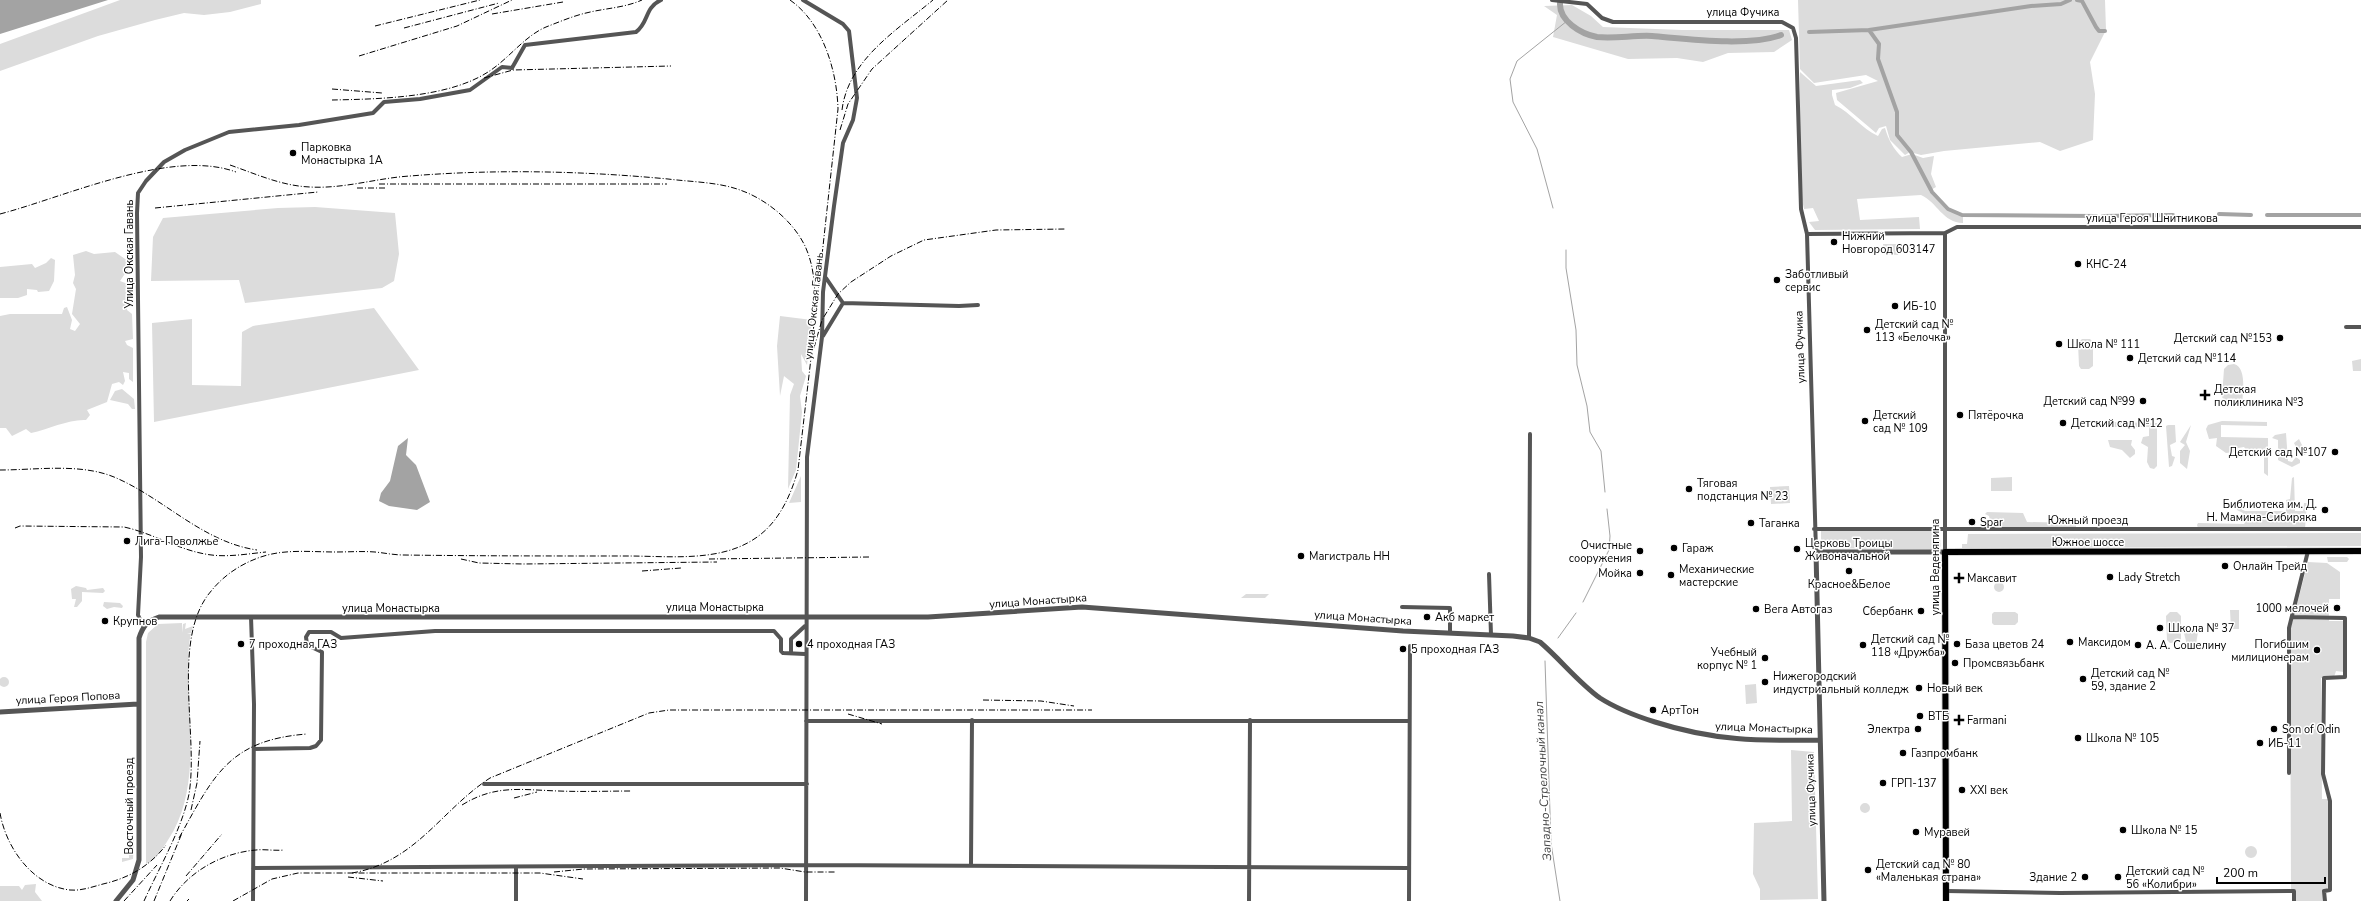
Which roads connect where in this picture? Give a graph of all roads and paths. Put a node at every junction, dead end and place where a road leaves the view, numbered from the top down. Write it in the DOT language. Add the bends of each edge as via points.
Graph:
graph roads {
  1 [pos="661,0"];
  2 [pos="803,0"];
  3 [pos="1552,0"];
  4 [pos="2361,227"];
  5 [pos="1945,232"];
  6 [pos="1807,234"];
  7 [pos="826,278"];
  8 [pos="843,303"];
  9 [pos="978,305"];
  10 [pos="2346,327"];
  11 [pos="2361,327"];
  12 [pos="822,337"];
  13 [pos="1530,434"];
  14 [pos="1945,528"];
  15 [pos="1814,529"];
  16 [pos="2361,529"];
  17 [pos="2308,551"];
  18 [pos="2361,551"];
  19 [pos="1816,552"];
  20 [pos="1945,552"];
  21 [pos="1489,574"];
  22 [pos="1402,607"];
  23 [pos="251,617"];
  24 [pos="805,617"];
  25 [pos="2292,618"];
  26 [pos="143,626"];
  27 [pos="805,626"];
  28 [pos="1450,633"];
  29 [pos="1491,635"];
  30 [pos="1530,638"];
  31 [pos="1410,646"];
  32 [pos="791,653"];
  33 [pos="805,654"];
  34 [pos="138,704"];
  35 [pos="0,712"];
  36 [pos="972,720"];
  37 [pos="1250,720"];
  38 [pos="806,721"];
  39 [pos="1409,721"];
  40 [pos="1820,740"];
  41 [pos="254,749"];
  42 [pos="2289,773"];
  43 [pos="484,784"];
  44 [pos="807,784"];
  45 [pos="805,865"];
  46 [pos="971,866"];
  47 [pos="516,867"];
  48 [pos="1249,867"];
  49 [pos="253,868"];
  50 [pos="1408,868"];
  51 [pos="1946,892"];
  52 [pos="116,901"];
  53 [pos="253,901"];
  54 [pos="516,901"];
  55 [pos="806,901"];
  56 [pos="1249,901"];
  57 [pos="1408,901"];
  58 [pos="1824,901"];
  59 [pos="1946,901"];
  60 [pos="2294,901"];
  61 [pos="2325,901"];
  1 -- 26 [label="street, Улица Окская Гавань" via="651,6 642,26 636,32 525,45 512,68 502,67 470,90 420,99 384,102 373,114 229,132 174,155 146,181 138,193 137,213 141,557 138,616"];
  2 -- 7 [label="street, улица Окская Гавань" via="843,24 849,31 857,98 843,143"];
  3 -- 6 [label="street, улица Фучика" via="1587,4 1602,18 1613,22 1782,22 1791,26 1796,38 1801,209"];
  4 -- 5 [label="street, улица Героя Шнитникова" via="1957,227"];
  5 -- 6 [label="street, улица Героя Шнитникова"];
  5 -- 14 [label="street, улица Веденяпина"];
  6 -- 15 [label="street, улица Фучика"];
  7 -- 8 [label="street"];
  7 -- 12 [label="street, улица Окская Гавань"];
  8 -- 9 [label="street"];
  8 -- 12 [label="street"];
  10 -- 11 [label="street"];
  12 -- 24 [label="street, улица Окская Гавань" via="807,457"];
  13 -- 30 [label="street"];
  14 -- 15 [label="street, Южный проезд"];
  14 -- 16 [label="street, Южный проезд"];
  14 -- 20 [label="street, улица Веденяпина"];
  15 -- 19 [label="street, улица Фучика"];
  17 -- 18 [label="main road, Южное шоссе"];
  17 -- 20 [label="main road, Южное шоссе"];
  17 -- 25 [label="street"];
  19 -- 20 [label="street, Южное шоссе"];
  19 -- 40 [label="street, улица Фучика"];
  20 -- 51 [label="main road, улица Веденяпина"];
  21 -- 29 [label="street"];
  22 -- 28 [label="street" via="1450,608"];
  23 -- 24 [label="street, улица Монастырка"];
  23 -- 26 [label="street, улица Монастырка" via="159,617"];
  23 -- 41 [label="street"];
  24 -- 27 [label="street, улица Окская Гавань"];
  24 -- 28 [label="street, улица Монастырка" via="950,617 1082,607"];
  25 -- 42 [label="street" via="2289,628"];
  25 -- 61 [label="street" via="2345,618 2345,677 2324,678 2323,774 2330,801 2330,890 2324,891"];
  26 -- 34 [label="street, Восточный проезд" via="139,638"];
  27 -- 32 [label="street" via="791,639"];
  27 -- 33 [label="street, улица Окская Гавань"];
  28 -- 29 [label="street, улица Монастырка"];
  29 -- 30 [label="street, улица Монастырка"];
  30 -- 40 [label="street, улица Монастырка" via="1552,652 1593,693 1636,716 1718,738"];
  31 -- 39 [label="street"];
  32 -- 33 [label="street"];
  32 -- 41 [label="street" via="781,651 781,639 774,631 435,631 341,638 331,632 309,632 306,637 307,645 322,652 321,740 310,748"];
  33 -- 38 [label="street, улица Окская Гавань"];
  34 -- 35 [label="street, улица Героя Попова"];
  34 -- 52 [label="street, Восточный проезд" via="139,860 133,880"];
  36 -- 37 [label="street"];
  36 -- 38 [label="street"];
  36 -- 46 [label="street"];
  37 -- 39 [label="street"];
  37 -- 48 [label="street"];
  38 -- 44 [label="street, улица Окская Гавань"];
  39 -- 50 [label="street"];
  40 -- 58 [label="street, улица Фучика"];
  41 -- 49 [label="street"];
  43 -- 44 [label="street"];
  44 -- 45 [label="street, улица Окская Гавань"];
  45 -- 46 [label="street"];
  45 -- 47 [label="street"];
  45 -- 55 [label="street, улица Окская Гавань"];
  46 -- 48 [label="street"];
  47 -- 49 [label="street"];
  47 -- 54 [label="street"];
  48 -- 50 [label="street"];
  48 -- 56 [label="street"];
  49 -- 53 [label="street"];
  50 -- 57 [label="street"];
  51 -- 59 [label="main road, улица Веденяпина"];
  51 -- 60 [label="street" via="2060,894 2294,891"];
}
